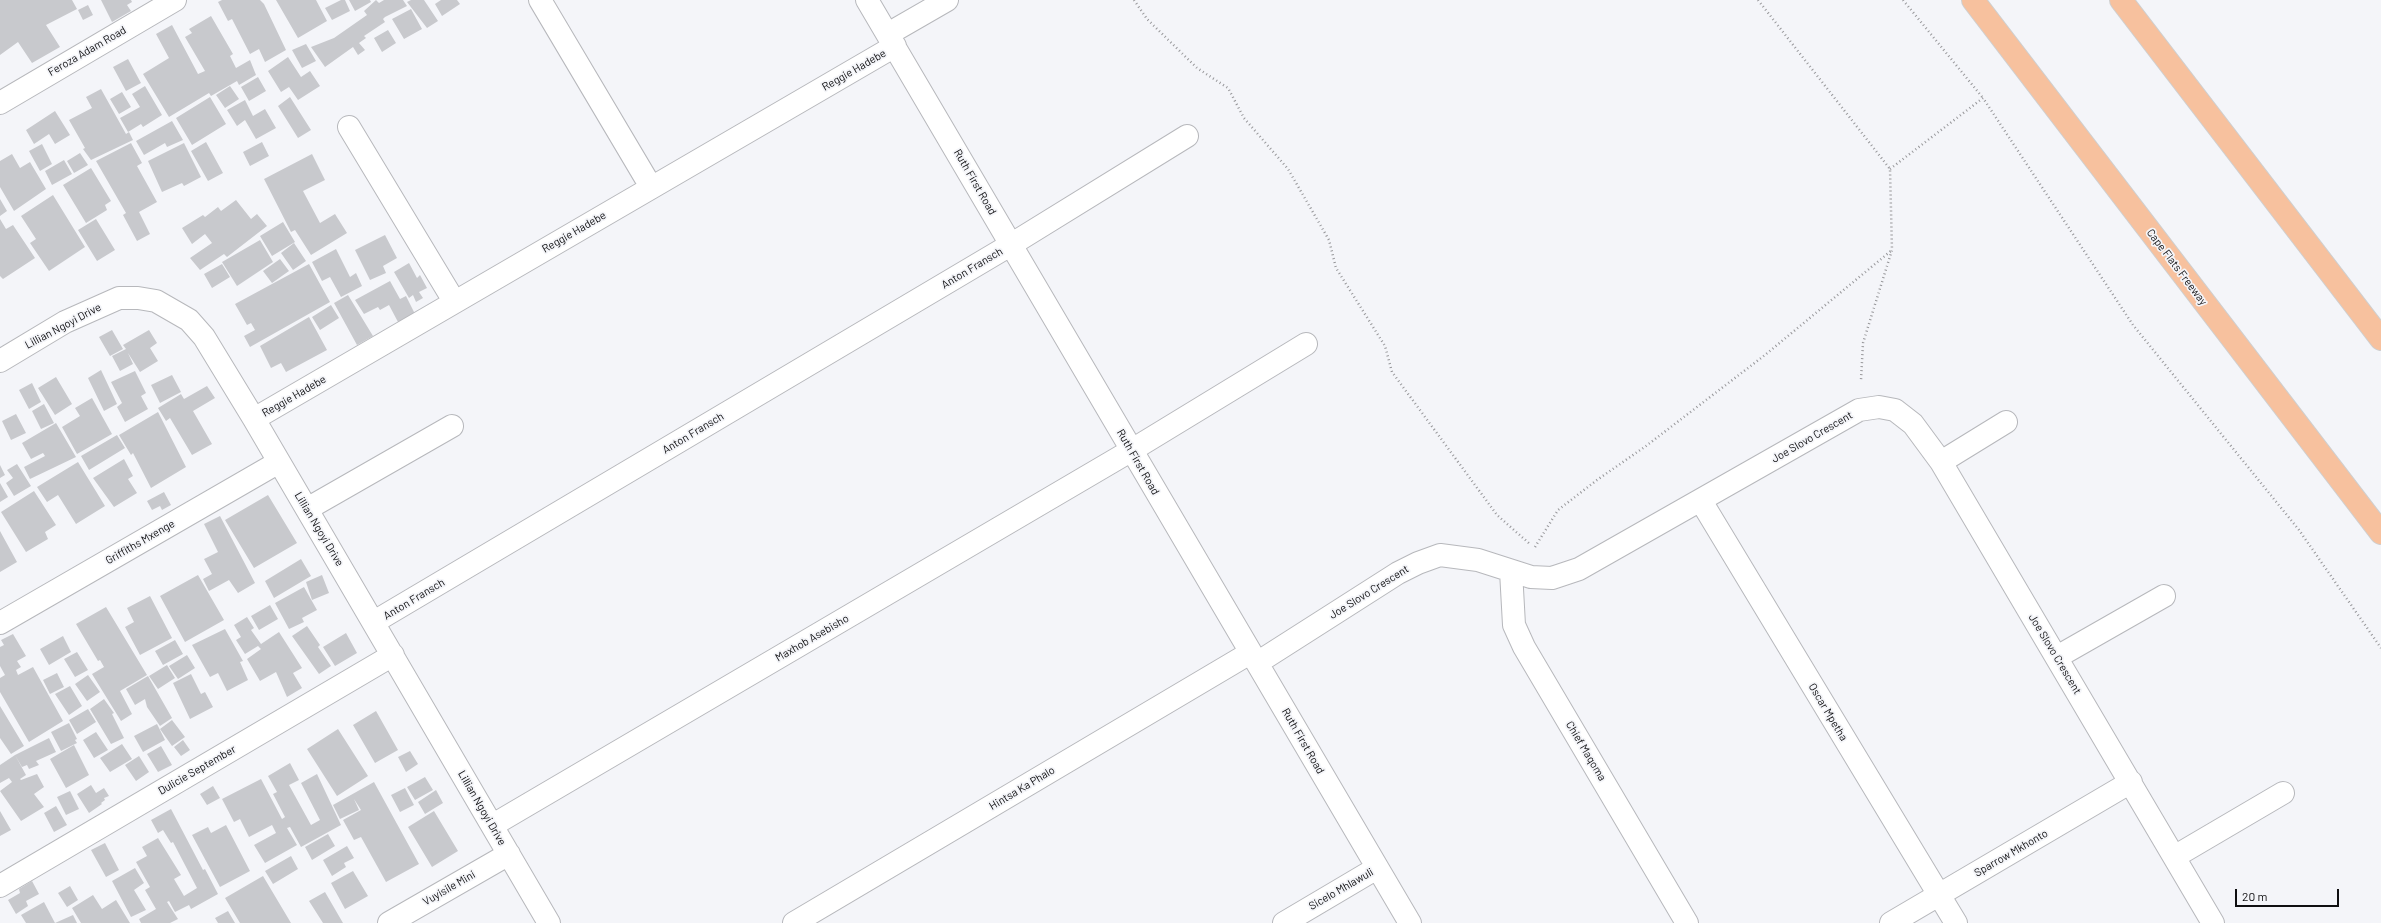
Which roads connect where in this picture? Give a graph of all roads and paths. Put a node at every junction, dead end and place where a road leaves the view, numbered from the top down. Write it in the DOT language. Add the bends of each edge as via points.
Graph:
graph roads {
  1 [pos="175,0"];
  2 [pos="540,0"];
  3 [pos="867,0"];
  4 [pos="946,0"];
  5 [pos="1134,0"];
  6 [pos="1758,0"];
  7 [pos="1903,0"];
  8 [pos="1973,0"];
  9 [pos="2121,0"];
  10 [pos="891,40"];
  11 [pos="1983,98"];
  12 [pos="0,103"];
  13 [pos="349,127"];
  14 [pos="1187,136"];
  15 [pos="1890,169"];
  16 [pos="651,187"];
  17 [pos="1012,244"];
  18 [pos="1892,250"];
  19 [pos="454,301"];
  20 [pos="2381,338"];
  21 [pos="1306,344"];
  22 [pos="0,361"];
  23 [pos="1859,410"];
  24 [pos="254,419"];
  25 [pos="2006,422"];
  26 [pos="452,426"];
  27 [pos="1132,450"];
  28 [pos="279,462"];
  29 [pos="1942,462"];
  30 [pos="1701,501"];
  31 [pos="307,509"];
  32 [pos="2381,533"];
  33 [pos="1534,548"];
  34 [pos="1521,574"];
  35 [pos="2164,596"];
  36 [pos="374,622"];
  37 [pos="0,623"];
  38 [pos="2381,648"];
  39 [pos="393,655"];
  40 [pos="2057,657"];
  41 [pos="1254,658"];
  42 [pos="2131,782"];
  43 [pos="2282,793"];
  44 [pos="493,825"];
  45 [pos="509,854"];
  46 [pos="2174,857"];
  47 [pos="1377,868"];
  48 [pos="0,886"];
  49 [pos="1939,895"];
  50 [pos="389,923"];
  51 [pos="548,923"];
  52 [pos="794,923"];
  53 [pos="1284,923"];
  54 [pos="1410,923"];
  55 [pos="1687,923"];
  56 [pos="1891,923"];
  57 [pos="1956,923"];
  58 [pos="2213,923"];
  1 -- 12 [label="street, Feroza Adam Road"];
  2 -- 16 [label="street"];
  3 -- 10 [label="street, Ruth First Road"];
  4 -- 10 [label="street, Reggie Hadebe"];
  5 -- 33 [label="path" via="1147,19 1197,68 1228,88 1244,118 1288,169 1329,240 1336,268 1385,346 1392,372 1497,515"];
  6 -- 15 [label="path"];
  7 -- 11 [label="path"];
  8 -- 32 [label="highway, Cape Flats Freeway"];
  9 -- 20 [label="highway"];
  10 -- 16 [label="street, Reggie Hadebe"];
  10 -- 17 [label="street, Ruth First Road"];
  11 -- 15 [label="path"];
  11 -- 38 [label="path" via="2132,325 2299,530"];
  13 -- 19 [label="street"];
  14 -- 17 [label="street, Anton Fransch"];
  15 -- 18 [label="path"];
  16 -- 19 [label="street, Reggie Hadebe"];
  17 -- 27 [label="street, Ruth First Road"];
  17 -- 36 [label="street, Anton Fransch"];
  18 -- 23 [label="path" via="1863,343"];
  18 -- 33 [label="path" via="1765,355 1558,510"];
  19 -- 24 [label="street, Reggie Hadebe"];
  21 -- 27 [label="street, Maxhob Asebisho"];
  22 -- 24 [label="street, Lillian Ngoyi Drive" via="65,322 104,303 119,298 156,301 189,320 204,337"];
  23 -- 29 [label="street, Joe Slovo Crescent" via="1879,407 1895,410 1913,424"];
  23 -- 30 [label="street, Joe Slovo Crescent"];
  24 -- 28 [label="street, Lillian Ngoyi Drive"];
  25 -- 29 [label="street"];
  26 -- 31 [label="street"];
  27 -- 41 [label="street, Ruth First Road"];
  27 -- 44 [label="street, Maxhob Asebisho"];
  28 -- 31 [label="street, Lillian Ngoyi Drive"];
  28 -- 37 [label="street, Griffiths Mxenge"];
  29 -- 40 [label="street, Joe Slovo Crescent"];
  30 -- 34 [label="street, Joe Slovo Crescent" via="1579,569 1552,578"];
  30 -- 49 [label="street, Oscar Mpetha"];
  31 -- 36 [label="street, Lillian Ngoyi Drive"];
  33 -- 34 [label="path"];
  34 -- 41 [label="street, Joe Slovo Crescent" via="1478,560 1440,555 1398,573"];
  34 -- 55 [label="street, Chief Maqoma" via="1514,625 1524,647"];
  35 -- 40 [label="street"];
  36 -- 39 [label="street, Lillian Ngoyi Drive"];
  39 -- 44 [label="street, Lillian Ngoyi Drive"];
  39 -- 48 [label="street, Dulicie September"];
  40 -- 42 [label="street, Joe Slovo Crescent"];
  41 -- 47 [label="street, Ruth First Road"];
  41 -- 52 [label="street, Hintsa Ka Phalo"];
  42 -- 46 [label="street, Joe Slovo Crescent"];
  42 -- 49 [label="street, Sparrow Mkhonto"];
  43 -- 46 [label="street"];
  44 -- 45 [label="street, Lillian Ngoyi Drive"];
  45 -- 50 [label="street, Vuyisile Mini"];
  45 -- 51 [label="street, Lillian Ngoyi Drive"];
  46 -- 58 [label="street, Joe Slovo Crescent"];
  47 -- 53 [label="street, Sicelo Mhlawuli"];
  47 -- 54 [label="street, Ruth First Road"];
  49 -- 56 [label="street, Sparrow Mkhonto"];
  49 -- 57 [label="street, Oscar Mpetha"];
}
